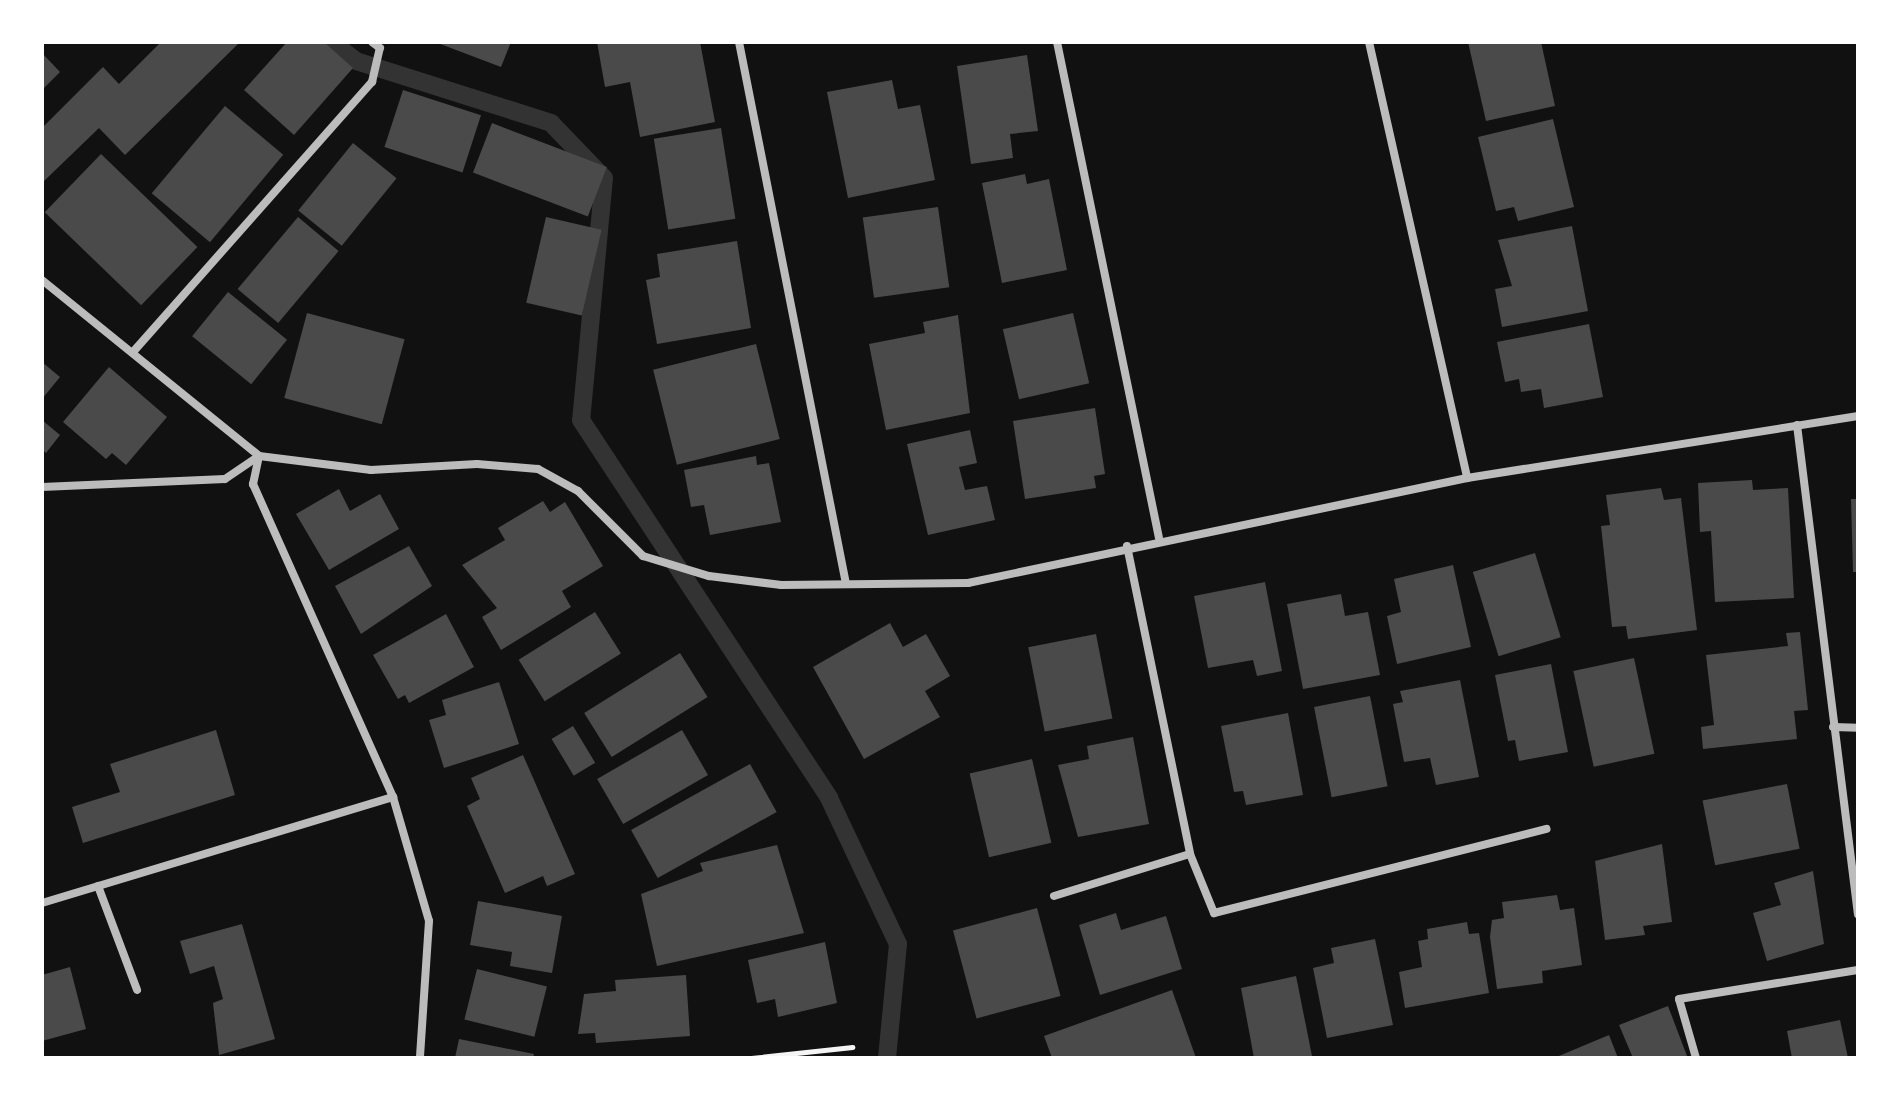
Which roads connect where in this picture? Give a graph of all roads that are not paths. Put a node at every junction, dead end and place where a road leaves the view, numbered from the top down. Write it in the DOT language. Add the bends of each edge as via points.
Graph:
graph roads {
  1 [pos="372,42"];
  2 [pos="739,42"];
  3 [pos="1057,42"];
  4 [pos="1369,42"];
  5 [pos="42,280"];
  6 [pos="133,352"];
  7 [pos="1858,416"];
  8 [pos="1797,425"];
  9 [pos="259,456"];
  10 [pos="1467,478"];
  11 [pos="42,487"];
  12 [pos="1159,538"];
  13 [pos="1127,546"];
  14 [pos="846,584"];
  15 [pos="1833,727"];
  16 [pos="1858,728"];
  17 [pos="393,797"];
  18 [pos="1547,829"];
  19 [pos="1190,854"];
  20 [pos="98,886"];
  21 [pos="1054,896"];
  22 [pos="42,903"];
  23 [pos="1858,914"];
  24 [pos="1858,970"];
  25 [pos="137,990"];
  26 [pos="420,1058"];
  27 [pos="1696,1058"];
  1 -- 6 [label="street" via="380,48 372,82"];
  2 -- 14 [label="street"];
  3 -- 12 [label="street"];
  4 -- 10 [label="street"];
  5 -- 6 [label="street"];
  6 -- 9 [label="street"];
  7 -- 8 [label="street"];
  8 -- 10 [label="street"];
  8 -- 15 [label="street"];
  9 -- 11 [label="street" via="225,479"];
  9 -- 14 [label="street" via="371,470 477,464 538,469 578,491 643,556 709,576"];
  9 -- 17 [label="street" via="253,484"];
  10 -- 12 [label="street"];
  12 -- 13 [label="street"];
  13 -- 14 [label="street" via="968,583"];
  13 -- 19 [label="street"];
  15 -- 16 [label="street"];
  15 -- 23 [label="street"];
  17 -- 20 [label="street"];
  17 -- 26 [label="street" via="429,921"];
  18 -- 19 [label="street" via="1214,913"];
  19 -- 21 [label="street"];
  20 -- 22 [label="street"];
  20 -- 25 [label="street"];
  24 -- 27 [label="street" via="1679,999"];
}
